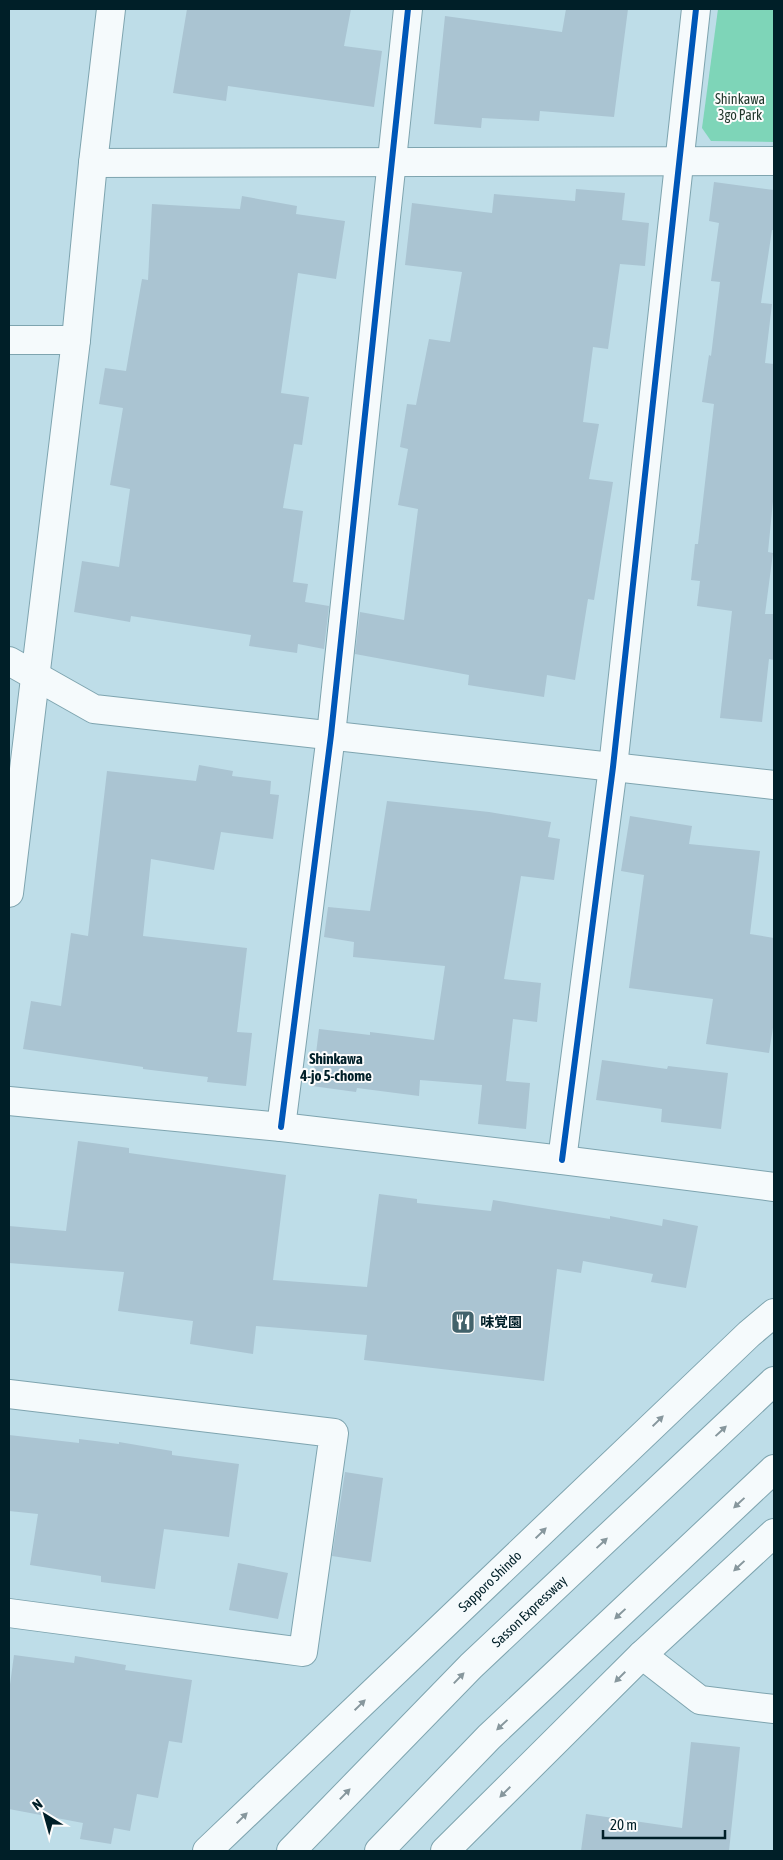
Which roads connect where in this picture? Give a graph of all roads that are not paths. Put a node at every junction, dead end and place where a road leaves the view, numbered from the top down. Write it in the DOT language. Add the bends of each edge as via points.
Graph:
graph roads {
  1 [pos="111,9"];
  2 [pos="408,9"];
  3 [pos="696,9"];
  4 [pos="774,161"];
  5 [pos="390,162"];
  6 [pos="679,162"];
  7 [pos="93,163"];
  8 [pos="9,340"];
  9 [pos="76,340"];
  10 [pos="9,661"];
  11 [pos="35,676"];
  12 [pos="331,735"];
  13 [pos="613,767"];
  14 [pos="774,785"];
  15 [pos="10,880"];
  16 [pos="9,1101"];
  17 [pos="281,1127"];
  18 [pos="562,1160"];
  19 [pos="774,1187"];
  20 [pos="774,1313"];
  21 [pos="774,1381"];
  22 [pos="9,1394"];
  23 [pos="774,1470"];
  24 [pos="774,1533"];
  25 [pos="9,1613"];
  26 [pos="642,1655"];
  27 [pos="774,1709"];
  28 [pos="453,1848"];
  29 [pos="207,1851"];
  30 [pos="290,1851"];
  31 [pos="379,1851"];
  1 -- 7 [label="main road"];
  2 -- 5 [label="main road"];
  3 -- 6 [label="main road"];
  4 -- 6 [label="main road"];
  5 -- 6 [label="main road"];
  5 -- 7 [label="main road"];
  5 -- 12 [label="main road"];
  6 -- 13 [label="main road"];
  7 -- 9 [label="main road"];
  8 -- 9 [label="main road"];
  9 -- 11 [label="main road"];
  10 -- 11 [label="main road"];
  11 -- 12 [label="main road" via="94,709"];
  11 -- 15 [label="main road"];
  12 -- 13 [label="main road"];
  12 -- 17 [label="main road"];
  13 -- 14 [label="main road"];
  13 -- 18 [label="main road"];
  16 -- 17 [label="main road"];
  17 -- 18 [label="main road"];
  18 -- 19 [label="main road"];
  29 -- 20 [label="main road, Sapporo Shindo, one-way"];
  30 -- 21 [label="main road, Sasson Expressway, one-way" via="471,1666"];
  22 -- 25 [label="main road" via="334,1433 303,1652"];
  23 -- 31 [label="main road, one-way" via="489,1737"];
  24 -- 26 [label="main road, one-way"];
  26 -- 27 [label="main road" via="700,1700"];
  26 -- 28 [label="main road, one-way"];
}
